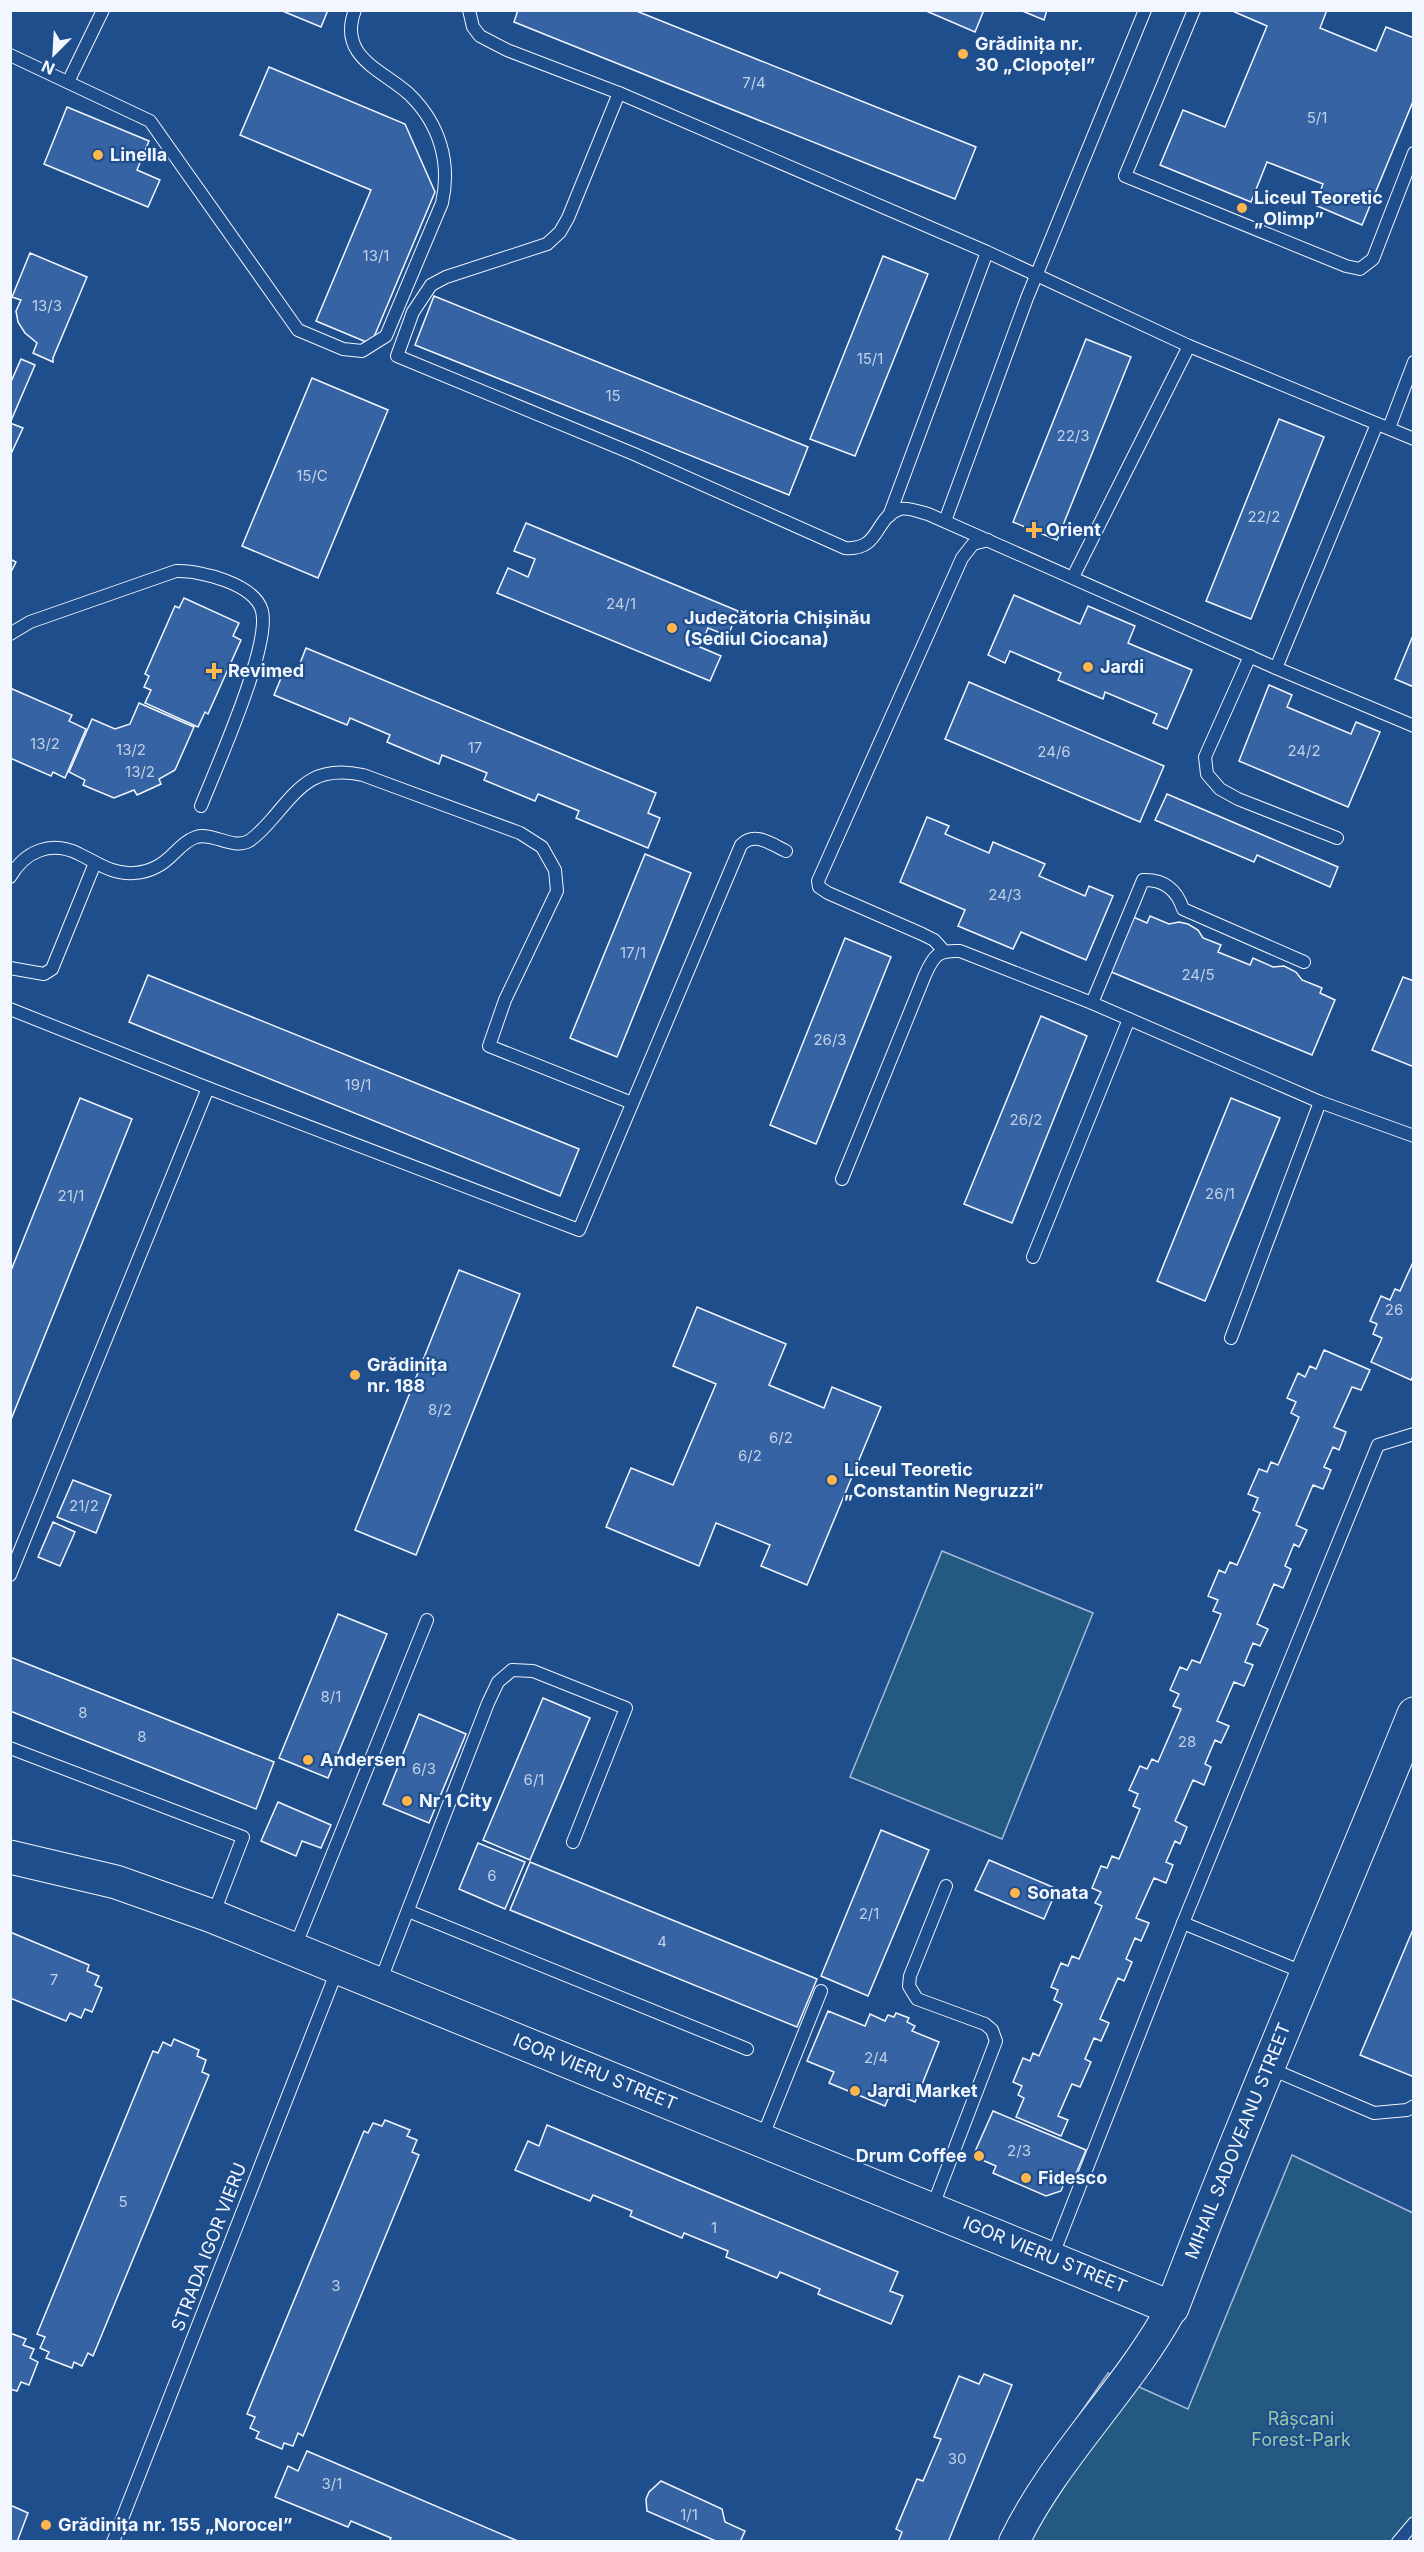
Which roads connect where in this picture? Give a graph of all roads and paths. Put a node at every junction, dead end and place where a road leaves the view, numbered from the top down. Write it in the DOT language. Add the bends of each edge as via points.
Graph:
graph roads {
  1 [pos="103,10"];
  2 [pos="355,10"];
  3 [pos="469,10"];
  4 [pos="1145,10"];
  5 [pos="1194,10"];
  6 [pos="10,55"];
  7 [pos="68,82"];
  8 [pos="619,93"];
  9 [pos="1413,153"];
  10 [pos="987,252"];
  11 [pos="1036,276"];
  12 [pos="1189,346"];
  13 [pos="1413,363"];
  14 [pos="1383,426"];
  15 [pos="1413,439"];
  16 [pos="889,516"];
  17 [pos="945,521"];
  18 [pos="988,540"];
  19 [pos="1073,577"];
  20 [pos="10,634"];
  21 [pos="1250,656"];
  22 [pos="1276,668"];
  23 [pos="1413,726"];
  24 [pos="201,806"];
  25 [pos="1337,838"];
  26 [pos="786,852"];
  27 [pos="95,863"];
  28 [pos="10,877"];
  29 [pos="944,951"];
  30 [pos="1304,962"];
  31 [pos="10,968"];
  32 [pos="1092,1004"];
  33 [pos="10,1009"];
  34 [pos="1129,1019"];
  35 [pos="208,1088"];
  36 [pos="1320,1102"];
  37 [pos="632,1103"];
  38 [pos="1413,1136"];
  39 [pos="842,1179"];
  40 [pos="1032,1257"];
  41 [pos="1231,1338"];
  42 [pos="1413,1434"];
  43 [pos="10,1575"];
  44 [pos="427,1620"];
  45 [pos="1413,1714"];
  46 [pos="10,1749"];
  47 [pos="573,1842"];
  48 [pos="10,1857"];
  49 [pos="946,1886"];
  50 [pos="408,1911"];
  51 [pos="212,1916"];
  52 [pos="1183,1923"];
  53 [pos="294,1949"];
  54 [pos="339,1966"];
  55 [pos="1306,1974"];
  56 [pos="379,1983"];
  57 [pos="821,1991"];
  58 [pos="747,2049"];
  59 [pos="1268,2067"];
  60 [pos="1413,2106"];
  61 [pos="762,2139"];
  62 [pos="931,2209"];
  63 [pos="1052,2258"];
  64 [pos="1172,2307"];
  65 [pos="1413,2523"];
  66 [pos="113,2541"];
  67 [pos="1014,2541"];
  68 [pos="1398,2541"];
  1 -- 7 [label="lane"];
  2 -- 7 [label="lane" via="351,29 356,49 364,61 408,94 423,111 438,136 447,182 442,203 386,336 362,351 343,349 297,330 150,121"];
  3 -- 8 [label="lane" via="473,27 490,42"];
  4 -- 11 [label="lane"];
  5 -- 9 [label="lane" via="1125,176 1360,268 1372,259"];
  6 -- 7 [label="lane"];
  8 -- 10 [label="lane"];
  8 -- 16 [label="lane" via="561,232 547,244 431,285 413,312 397,356 634,454 845,548 858,549 867,544"];
  10 -- 11 [label="lane"];
  10 -- 16 [label="lane"];
  11 -- 12 [label="lane"];
  11 -- 17 [label="lane"];
  12 -- 14 [label="lane"];
  12 -- 19 [label="lane"];
  13 -- 14 [label="lane"];
  14 -- 15 [label="lane"];
  14 -- 22 [label="lane"];
  16 -- 17 [label="lane" via="901,509 914,510"];
  17 -- 18 [label="lane"];
  18 -- 19 [label="lane"];
  18 -- 29 [label="lane" via="973,543 962,558 818,881 819,887 828,893 922,934"];
  19 -- 21 [label="lane"];
  20 -- 24 [label="lane" via="30,622 176,571 207,574 257,599 263,621 258,656"];
  21 -- 22 [label="lane"];
  21 -- 25 [label="lane" via="1205,757 1207,774 1220,789 1238,799"];
  22 -- 23 [label="lane"];
  26 -- 37 [label="lane" via="759,838 741,845"];
  27 -- 28 [label="lane" via="67,849 48,848 25,858"];
  27 -- 31 [label="lane" via="52,969 44,974"];
  27 -- 37 [label="lane" via="111,870 137,873 157,867 196,837 246,842 295,792 328,772 363,775 520,833 542,847 555,870 557,891 489,1046"];
  29 -- 32 [label="lane" via="960,951"];
  29 -- 39 [label="lane" via="933,959 925,975"];
  30 -- 32 [label="lane" via="1183,909 1174,889 1154,880 1143,880"];
  32 -- 34 [label="lane"];
  33 -- 35 [label="lane"];
  34 -- 36 [label="lane"];
  34 -- 40 [label="lane"];
  35 -- 37 [label="lane" via="579,1230"];
  35 -- 43 [label="lane"];
  36 -- 38 [label="lane"];
  36 -- 41 [label="lane"];
  42 -- 52 [label="lane" via="1378,1445"];
  44 -- 53 [label="lane"];
  45 -- 55 [label="main road, MIHAIL SADOVEANU STREET"];
  46 -- 51 [label="lane" via="243,1837"];
  47 -- 50 [label="lane" via="626,1708 533,1671 512,1670 498,1682"];
  48 -- 51 [label="main road, IGOR VIERU STREET" via="116,1882"];
  49 -- 62 [label="lane" via="909,1986 917,1999 985,2024 996,2042"];
  50 -- 56 [label="lane"];
  50 -- 58 [label="lane"];
  51 -- 53 [label="main road, IGOR VIERU STREET"];
  52 -- 55 [label="lane"];
  52 -- 63 [label="lane"];
  53 -- 54 [label="main road, IGOR VIERU STREET"];
  54 -- 56 [label="main road, IGOR VIERU STREET"];
  54 -- 66 [label="lane, STRADA IGOR VIERU"];
  55 -- 59 [label="main road, MIHAIL SADOVEANU STREET"];
  56 -- 61 [label="main road, IGOR VIERU STREET"];
  57 -- 61 [label="lane"];
  59 -- 60 [label="lane" via="1374,2113"];
  59 -- 64 [label="main road, MIHAIL SADOVEANU STREET"];
  61 -- 62 [label="main road, IGOR VIERU STREET"];
  62 -- 63 [label="main road, IGOR VIERU STREET"];
  63 -- 64 [label="main road, IGOR VIERU STREET"];
  64 -- 67 [label="street, MIHAIL SADOVEANU STREET" via="1154,2341 1042,2489"];
  65 -- 68 [label="lane"];
}
